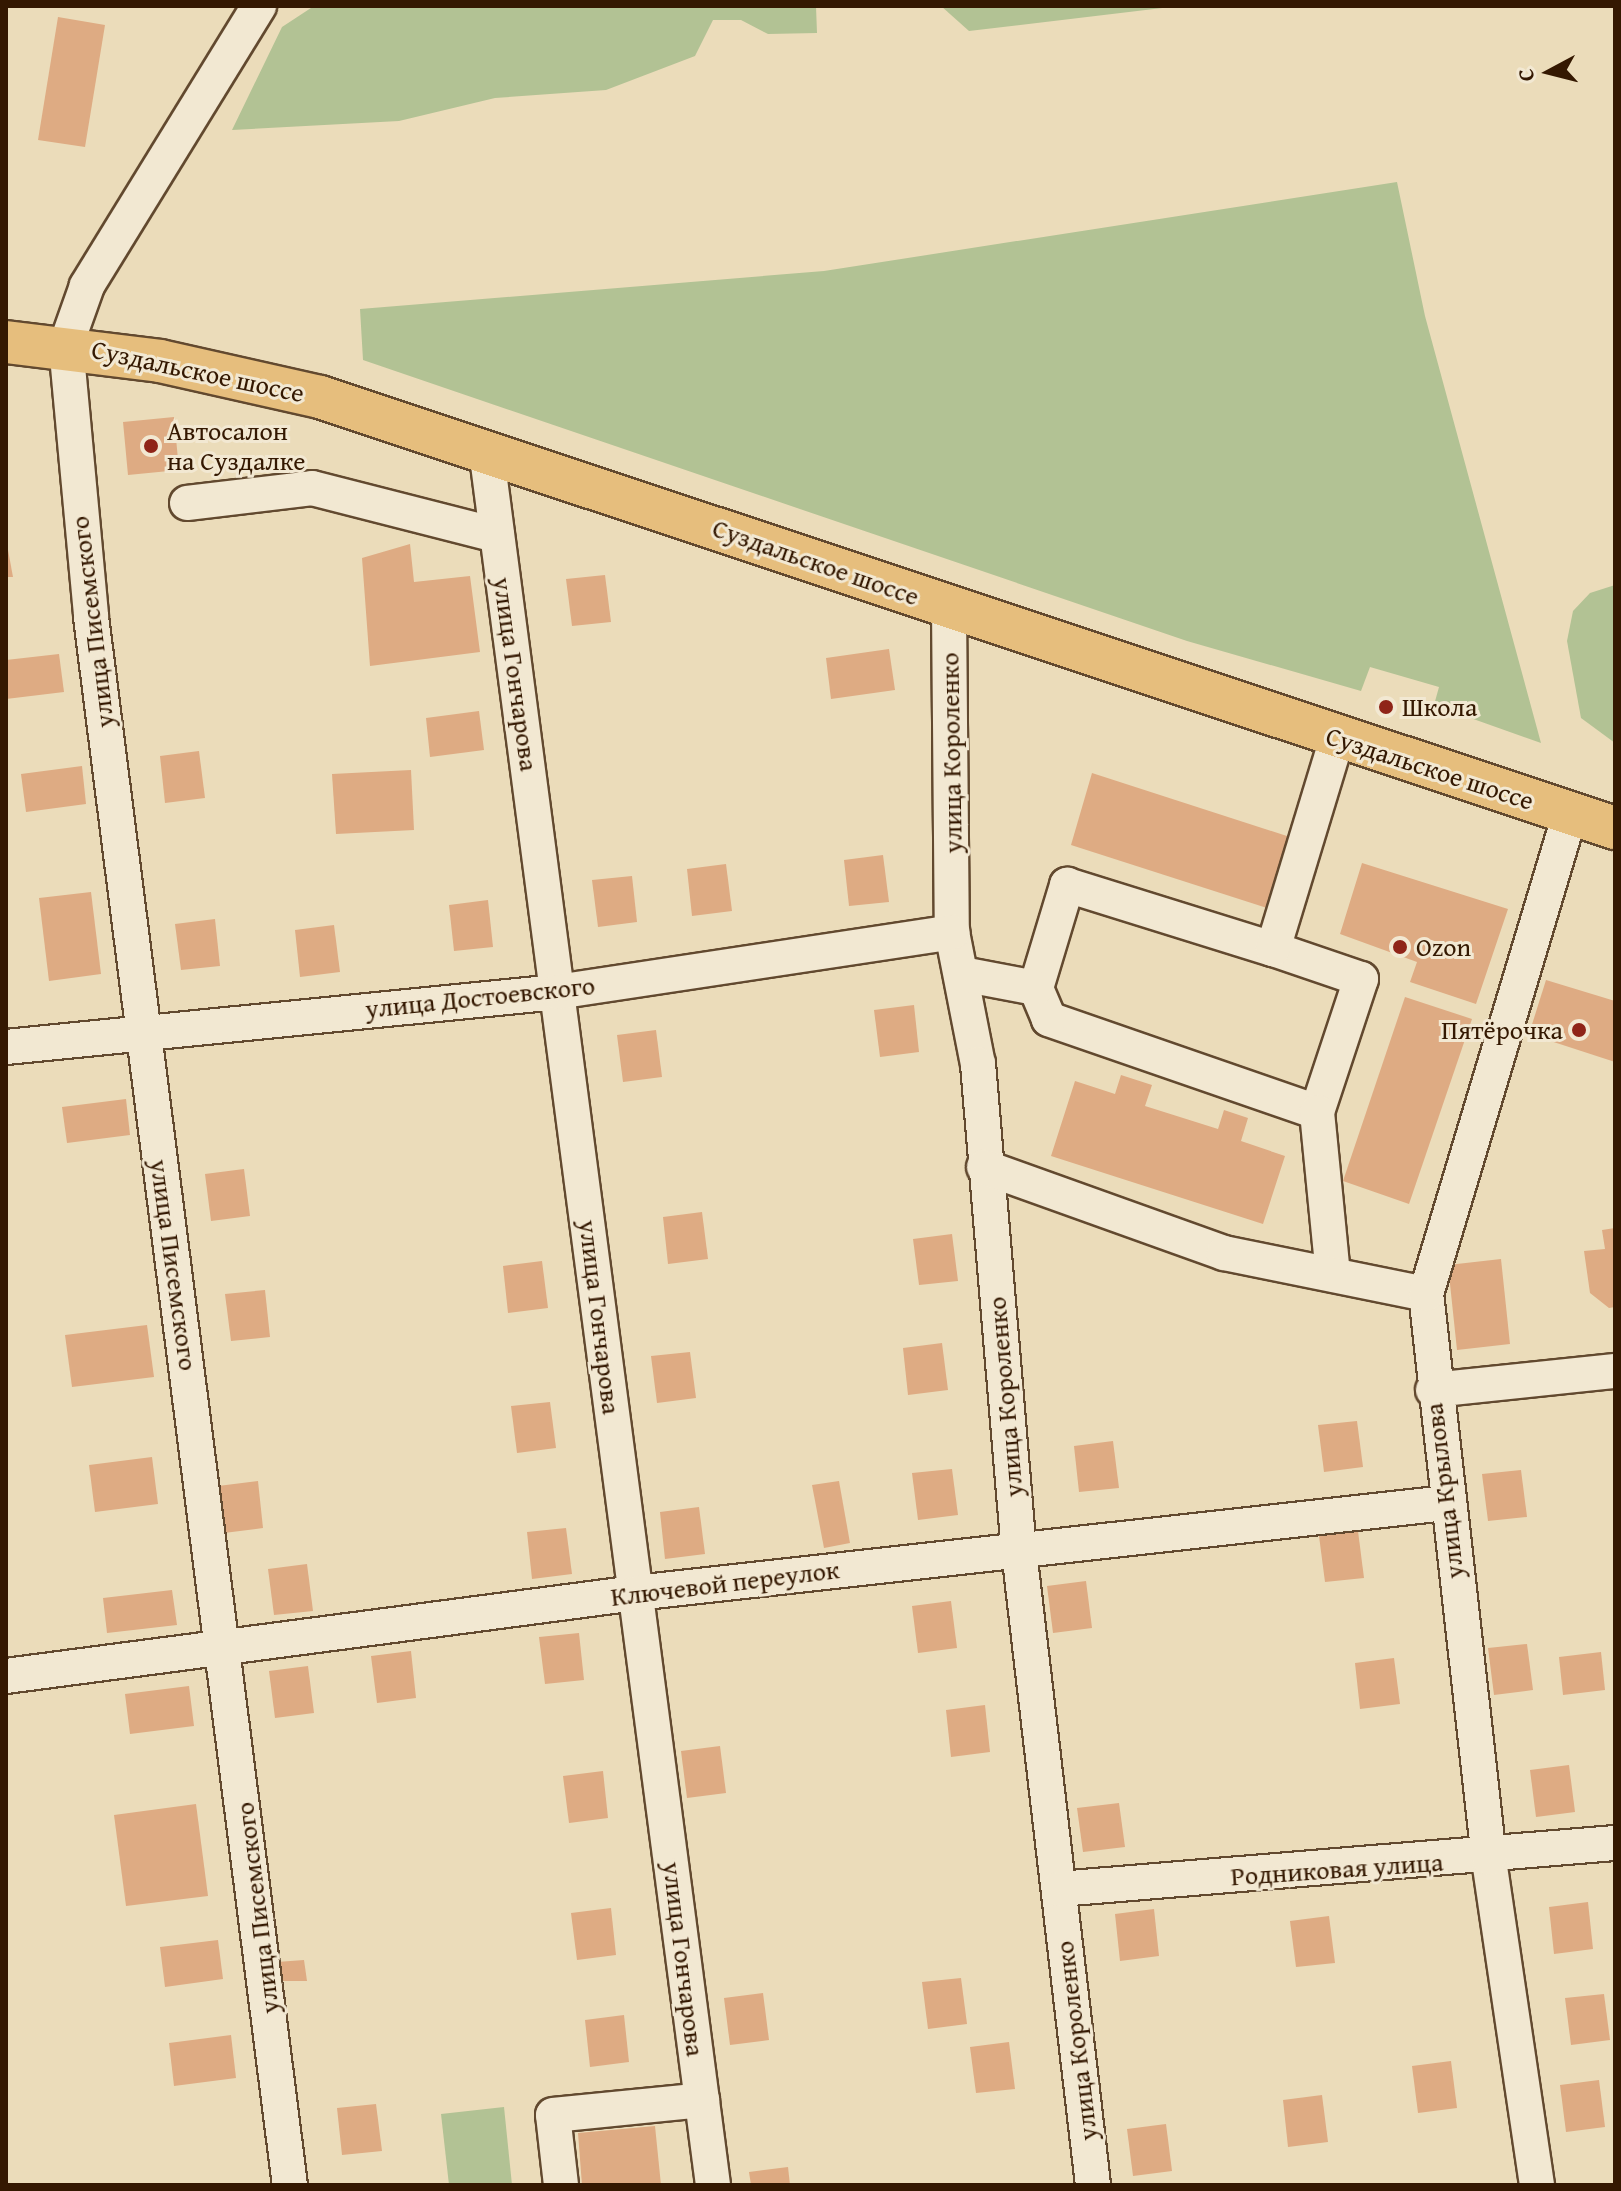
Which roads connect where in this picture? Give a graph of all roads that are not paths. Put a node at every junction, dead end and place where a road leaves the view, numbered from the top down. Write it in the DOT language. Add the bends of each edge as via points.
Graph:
graph roads {
  1 [pos="259,6"];
  2 [pos="6,342"];
  3 [pos="66,345"];
  4 [pos="486,449"];
  5 [pos="187,503"];
  6 [pos="497,535"];
  7 [pos="949,607"];
  8 [pos="1337,738"];
  9 [pos="1570,814"];
  10 [pos="1615,828"];
  11 [pos="952,932"];
  12 [pos="1273,949"];
  13 [pos="962,974"];
  14 [pos="1036,988"];
  15 [pos="557,992"];
  16 [pos="142,1030"];
  17 [pos="6,1047"];
  18 [pos="1317,1112"];
  19 [pos="984,1167"];
  20 [pos="1333,1274"];
  21 [pos="1426,1294"];
  22 [pos="1615,1371"];
  23 [pos="1433,1390"];
  24 [pos="1446,1503"];
  25 [pos="1019,1551"];
  26 [pos="636,1593"];
  27 [pos="226,1649"];
  28 [pos="6,1676"];
  29 [pos="1615,1843"];
  30 [pos="1489,1858"];
  31 [pos="1059,1889"];
  32 [pos="702,2100"];
  33 [pos="290,2185"];
  34 [pos="561,2185"];
  35 [pos="713,2185"];
  36 [pos="1093,2185"];
  37 [pos="1537,2185"];
  1 -- 3 [label="street" via="87,286"];
  2 -- 3 [label="main road, Суздальское шоссе"];
  3 -- 4 [label="main road, Суздальское шоссе" via="320,397"];
  3 -- 16 [label="street, улица Писемского"];
  4 -- 6 [label="street, улица Гончарова"];
  4 -- 7 [label="main road, Суздальское шоссе"];
  5 -- 6 [label="street" via="312,488"];
  6 -- 15 [label="street, улица Гончарова"];
  7 -- 8 [label="main road, Суздальское шоссе"];
  7 -- 11 [label="street, улица Короленко"];
  8 -- 9 [label="main road, Суздальское шоссе"];
  8 -- 12 [label="street"];
  9 -- 10 [label="main road, Суздальское шоссе"];
  9 -- 21 [label="street, улица Крылова"];
  11 -- 13 [label="street, улица Короленко"];
  11 -- 15 [label="street, улица Достоевского"];
  12 -- 14 [label="street" via="1067,885"];
  12 -- 18 [label="street" via="1361,979"];
  13 -- 14 [label="street"];
  13 -- 19 [label="street, улица Короленко" via="978,1064"];
  14 -- 18 [label="street" via="1049,1019"];
  15 -- 16 [label="street, улица Достоевского"];
  15 -- 26 [label="street, улица Гончарова"];
  16 -- 17 [label="street, улица Достоевского"];
  16 -- 27 [label="street, улица Писемского"];
  18 -- 20 [label="street"];
  19 -- 20 [label="street" via="1224,1253"];
  19 -- 25 [label="street, улица Короленко"];
  20 -- 21 [label="street"];
  21 -- 23 [label="street, улица Крылова"];
  22 -- 23 [label="street"];
  23 -- 24 [label="street, улица Крылова"];
  24 -- 25 [label="street, Ключевой переулок"];
  24 -- 30 [label="street, улица Крылова"];
  25 -- 26 [label="street, Ключевой переулок"];
  25 -- 31 [label="street, улица Короленко"];
  26 -- 27 [label="street, Ключевой переулок"];
  26 -- 32 [label="street, улица Гончарова"];
  27 -- 28 [label="street, Ключевой переулок"];
  27 -- 33 [label="street, улица Писемского"];
  29 -- 30 [label="street, Родниковая улица"];
  30 -- 31 [label="street, Родниковая улица"];
  30 -- 37 [label="street, улица Крылова"];
  31 -- 36 [label="street, улица Короленко"];
  32 -- 34 [label="street" via="553,2115"];
  32 -- 35 [label="street, улица Гончарова"];
}
